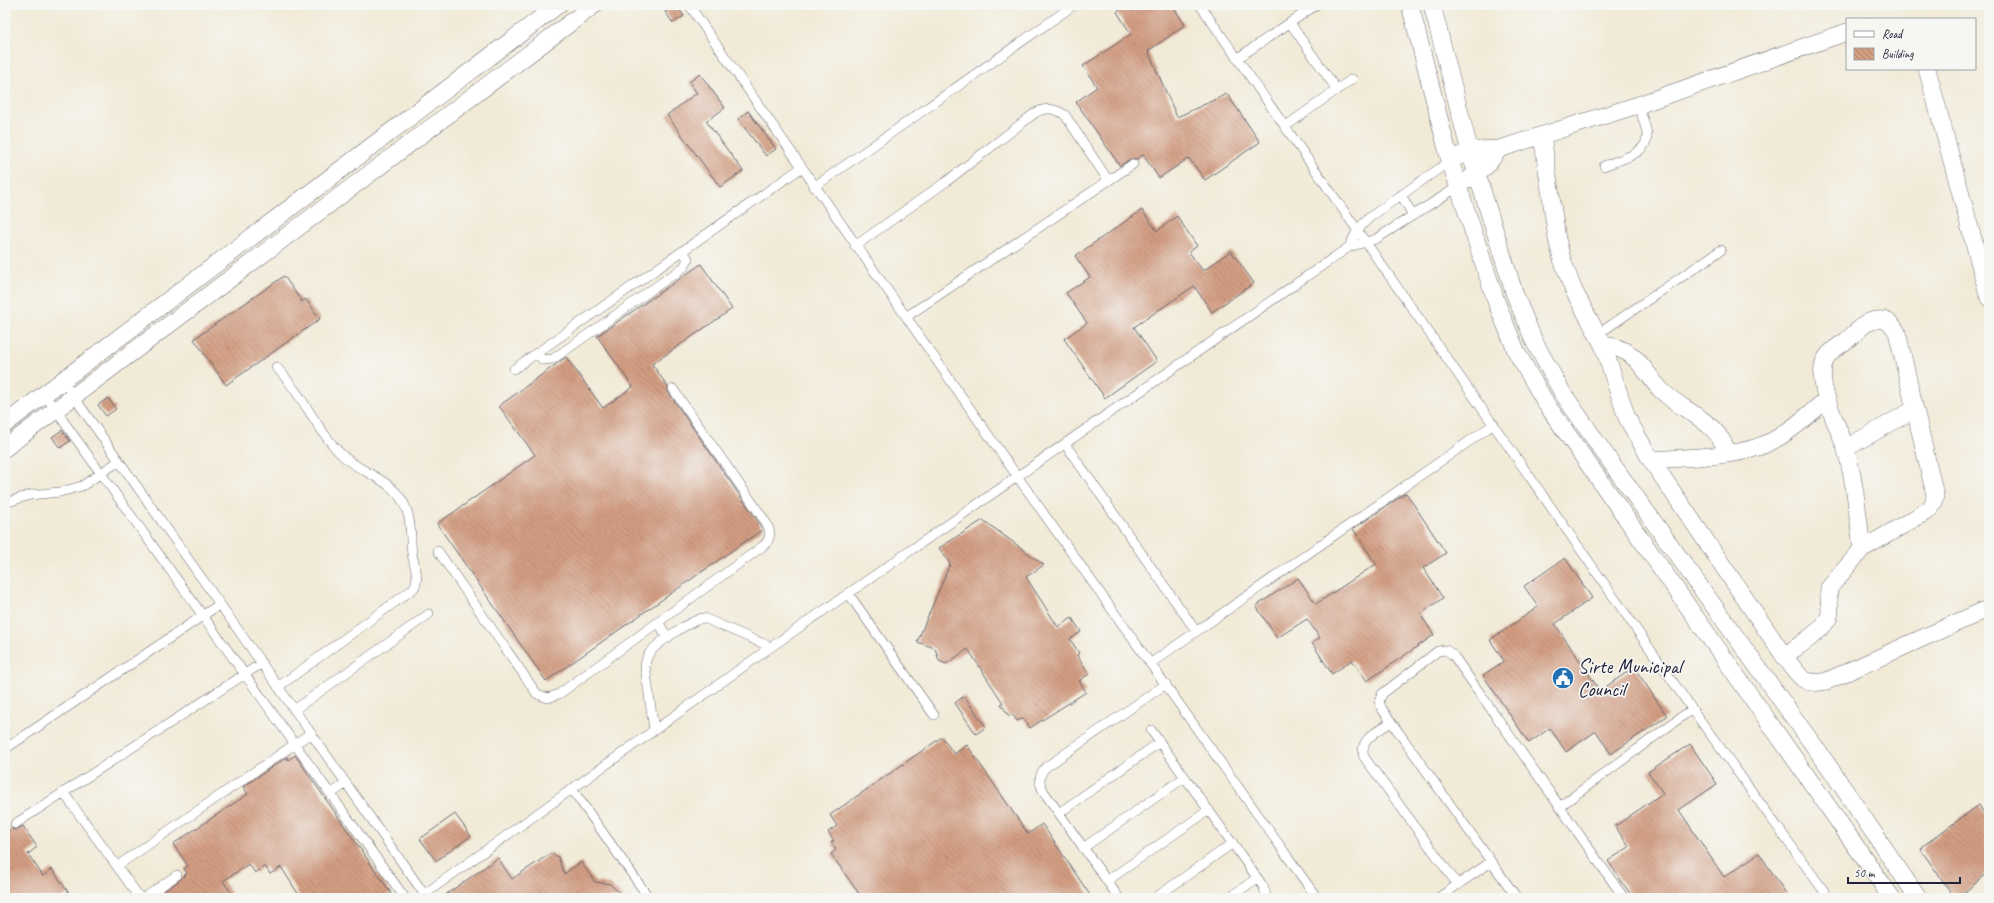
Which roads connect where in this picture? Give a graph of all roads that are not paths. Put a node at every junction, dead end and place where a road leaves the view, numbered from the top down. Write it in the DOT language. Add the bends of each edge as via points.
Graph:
graph roads {
  1 [pos="558,5"];
  2 [pos="594,5"];
  3 [pos="689,5"];
  4 [pos="1074,5"];
  5 [pos="1200,5"];
  6 [pos="1316,5"];
  7 [pos="1410,5"];
  8 [pos="1432,5"];
  9 [pos="1290,23"];
  10 [pos="1846,32"];
  11 [pos="1238,58"];
  12 [pos="1927,70"];
  13 [pos="1352,79"];
  14 [pos="1337,90"];
  15 [pos="1638,105"];
  16 [pos="1286,126"];
  17 [pos="1542,135"];
  18 [pos="1499,149"];
  19 [pos="1470,152"];
  20 [pos="1450,160"];
  21 [pos="1133,164"];
  22 [pos="1604,166"];
  23 [pos="801,168"];
  24 [pos="1476,174"];
  25 [pos="1108,180"];
  26 [pos="1459,186"];
  27 [pos="814,187"];
  28 [pos="1401,195"];
  29 [pos="1414,215"];
  30 [pos="1358,229"];
  31 [pos="1368,242"];
  32 [pos="855,246"];
  33 [pos="1349,247"];
  34 [pos="1721,250"];
  35 [pos="683,251"];
  36 [pos="1989,298"];
  37 [pos="906,317"];
  38 [pos="1600,340"];
  39 [pos="536,353"];
  40 [pos="276,367"];
  41 [pos="514,369"];
  42 [pos="62,380"];
  43 [pos="673,388"];
  44 [pos="44,394"];
  45 [pos="74,396"];
  46 [pos="1826,400"];
  47 [pos="1915,409"];
  48 [pos="55,410"];
  49 [pos="5,424"];
  50 [pos="1494,424"];
  51 [pos="1065,444"];
  52 [pos="5,448"];
  53 [pos="1846,448"];
  54 [pos="1728,453"];
  55 [pos="1651,460"];
  56 [pos="120,462"];
  57 [pos="101,474"];
  58 [pos="1017,476"];
  59 [pos="5,503"];
  60 [pos="1862,550"];
  61 [pos="438,551"];
  62 [pos="848,593"];
  63 [pos="220,604"];
  64 [pos="1985,610"];
  65 [pos="429,614"];
  66 [pos="203,616"];
  67 [pos="658,622"];
  68 [pos="1196,631"];
  69 [pos="668,638"];
  70 [pos="771,647"];
  71 [pos="1784,656"];
  72 [pos="262,663"];
  73 [pos="1151,663"];
  74 [pos="245,674"];
  75 [pos="1166,684"];
  76 [pos="278,687"];
  77 [pos="1692,709"];
  78 [pos="294,710"];
  79 [pos="934,715"];
  80 [pos="1392,722"];
  81 [pos="654,730"];
  82 [pos="1151,730"];
  83 [pos="311,733"];
  84 [pos="1160,742"];
  85 [pos="295,744"];
  86 [pos="5,749"];
  87 [pos="1185,777"];
  88 [pos="346,783"];
  89 [pos="572,789"];
  90 [pos="63,792"];
  91 [pos="331,794"];
  92 [pos="1559,807"];
  93 [pos="1208,810"];
  94 [pos="1059,813"];
  95 [pos="15,824"];
  96 [pos="1233,843"];
  97 [pos="1083,848"];
  98 [pos="1492,862"];
  99 [pos="117,866"];
  100 [pos="177,875"];
  101 [pos="1257,878"];
  102 [pos="1107,881"];
  103 [pos="1458,885"];
  104 [pos="423,897"];
  105 [pos="140,898"];
  106 [pos="144,898"];
  107 [pos="405,898"];
  108 [pos="649,898"];
  109 [pos="1120,898"];
  110 [pos="1155,898"];
  111 [pos="1228,898"];
  112 [pos="1266,898"];
  113 [pos="1317,898"];
  114 [pos="1438,898"];
  115 [pos="1517,898"];
  116 [pos="1624,898"];
  117 [pos="1829,898"];
  118 [pos="1892,898"];
  119 [pos="1918,898"];
  1 -- 42 [label="street"];
  2 -- 45 [label="street"];
  3 -- 23 [label="lane"];
  4 -- 27 [label="lane"];
  5 -- 11 [label="lane"];
  6 -- 9 [label="lane"];
  7 -- 20 [label="street"];
  8 -- 19 [label="street"];
  9 -- 11 [label="lane"];
  9 -- 14 [label="lane"];
  10 -- 15 [label="street"];
  11 -- 16 [label="lane"];
  12 -- 36 [label="street"];
  13 -- 14 [label="lane"];
  14 -- 16 [label="lane"];
  15 -- 17 [label="street"];
  15 -- 22 [label="lane" via="1647,133 1645,145 1640,150"];
  16 -- 30 [label="lane"];
  17 -- 18 [label="street"];
  17 -- 38 [label="street" via="1562,259 1573,289"];
  18 -- 19 [label="street"];
  18 -- 24 [label="street"];
  19 -- 20 [label="street"];
  19 -- 24 [label="street"];
  20 -- 26 [label="street"];
  20 -- 28 [label="lane"];
  21 -- 25 [label="lane"];
  23 -- 27 [label="lane"];
  23 -- 35 [label="lane"];
  24 -- 26 [label="street"];
  24 -- 119 [label="street" via="1515,295 1534,343 1562,392 1827,764"];
  25 -- 32 [label="lane" via="1065,115 1056,110 1045,109 1035,113 947,181"];
  25 -- 37 [label="lane"];
  26 -- 29 [label="lane"];
  26 -- 118 [label="street" via="1498,304 1518,353 1547,404"];
  27 -- 32 [label="lane"];
  28 -- 29 [label="lane"];
  28 -- 30 [label="lane"];
  29 -- 31 [label="lane"];
  30 -- 31 [label="lane"];
  30 -- 33 [label="lane"];
  31 -- 33 [label="lane"];
  31 -- 50 [label="lane"];
  32 -- 37 [label="lane"];
  33 -- 51 [label="lane"];
  34 -- 38 [label="lane"];
  35 -- 39 [label="lane"];
  35 -- 39 [label="lane" via="688,259 684,267 556,358 547,361"];
  37 -- 58 [label="lane"];
  38 -- 54 [label="street" via="1632,356 1669,398 1714,428"];
  38 -- 55 [label="street" via="1627,418"];
  39 -- 41 [label="lane"];
  40 -- 76 [label="lane" via="293,386 337,451 352,464 386,482 399,495 410,521 417,578 413,589"];
  42 -- 44 [label="street"];
  42 -- 45 [label="lane"];
  43 -- 67 [label="lane" via="765,521 770,534 767,543"];
  44 -- 48 [label="lane"];
  44 -- 49 [label="street"];
  45 -- 48 [label="street"];
  45 -- 56 [label="lane"];
  46 -- 47 [label="street" via="1823,374 1828,355 1867,323 1884,319 1893,324 1897,332"];
  46 -- 53 [label="street"];
  46 -- 54 [label="street" via="1772,442"];
  47 -- 53 [label="street"];
  47 -- 60 [label="street" via="1935,495 1934,502 1928,510"];
  48 -- 52 [label="street"];
  48 -- 57 [label="lane"];
  50 -- 68 [label="lane"];
  50 -- 77 [label="lane"];
  51 -- 58 [label="lane"];
  51 -- 68 [label="lane"];
  53 -- 60 [label="street" via="1855,488"];
  54 -- 55 [label="street"];
  55 -- 71 [label="street"];
  56 -- 57 [label="lane"];
  56 -- 63 [label="lane"];
  57 -- 59 [label="lane" via="71,490 30,495"];
  57 -- 66 [label="lane"];
  58 -- 62 [label="lane"];
  58 -- 73 [label="lane"];
  60 -- 71 [label="street" via="1830,588 1830,613 1823,627"];
  61 -- 67 [label="lane" via="534,691 544,698 552,698 559,694"];
  62 -- 70 [label="lane"];
  62 -- 79 [label="lane"];
  63 -- 66 [label="lane"];
  63 -- 72 [label="lane"];
  64 -- 71 [label="street" via="1827,681 1805,681"];
  65 -- 78 [label="lane"];
  66 -- 74 [label="lane"];
  66 -- 86 [label="lane"];
  67 -- 69 [label="lane"];
  68 -- 73 [label="lane"];
  69 -- 70 [label="lane" via="704,618"];
  69 -- 81 [label="lane" via="650,652 646,659"];
  70 -- 81 [label="lane"];
  72 -- 74 [label="lane"];
  72 -- 76 [label="lane"];
  73 -- 75 [label="lane"];
  74 -- 85 [label="lane"];
  74 -- 90 [label="lane"];
  75 -- 94 [label="lane" via="1043,770 1040,781 1042,789"];
  75 -- 113 [label="lane"];
  76 -- 78 [label="lane"];
  77 -- 92 [label="lane"];
  77 -- 117 [label="lane"];
  78 -- 83 [label="lane"];
  80 -- 92 [label="lane" via="1380,706 1382,694 1438,651 1446,650 1453,655"];
  80 -- 98 [label="lane"];
  80 -- 103 [label="lane" via="1366,741 1364,757"];
  81 -- 89 [label="lane"];
  82 -- 84 [label="lane"];
  83 -- 85 [label="lane"];
  83 -- 88 [label="lane"];
  84 -- 87 [label="lane"];
  84 -- 94 [label="lane"];
  85 -- 91 [label="lane"];
  85 -- 99 [label="lane"];
  87 -- 93 [label="lane"];
  87 -- 97 [label="lane"];
  88 -- 91 [label="lane"];
  88 -- 104 [label="lane"];
  89 -- 104 [label="lane"];
  89 -- 108 [label="lane"];
  90 -- 95 [label="lane"];
  90 -- 99 [label="lane"];
  91 -- 107 [label="lane"];
  92 -- 116 [label="lane"];
  93 -- 96 [label="lane"];
  93 -- 102 [label="lane"];
  94 -- 97 [label="lane"];
  96 -- 101 [label="lane"];
  96 -- 110 [label="lane"];
  97 -- 102 [label="lane"];
  98 -- 103 [label="lane"];
  98 -- 115 [label="lane"];
  99 -- 105 [label="lane"];
  100 -- 106 [label="lane"];
  101 -- 111 [label="lane"];
  101 -- 112 [label="lane" via="1266,890"];
  102 -- 109 [label="lane"];
  103 -- 114 [label="lane"];
}
